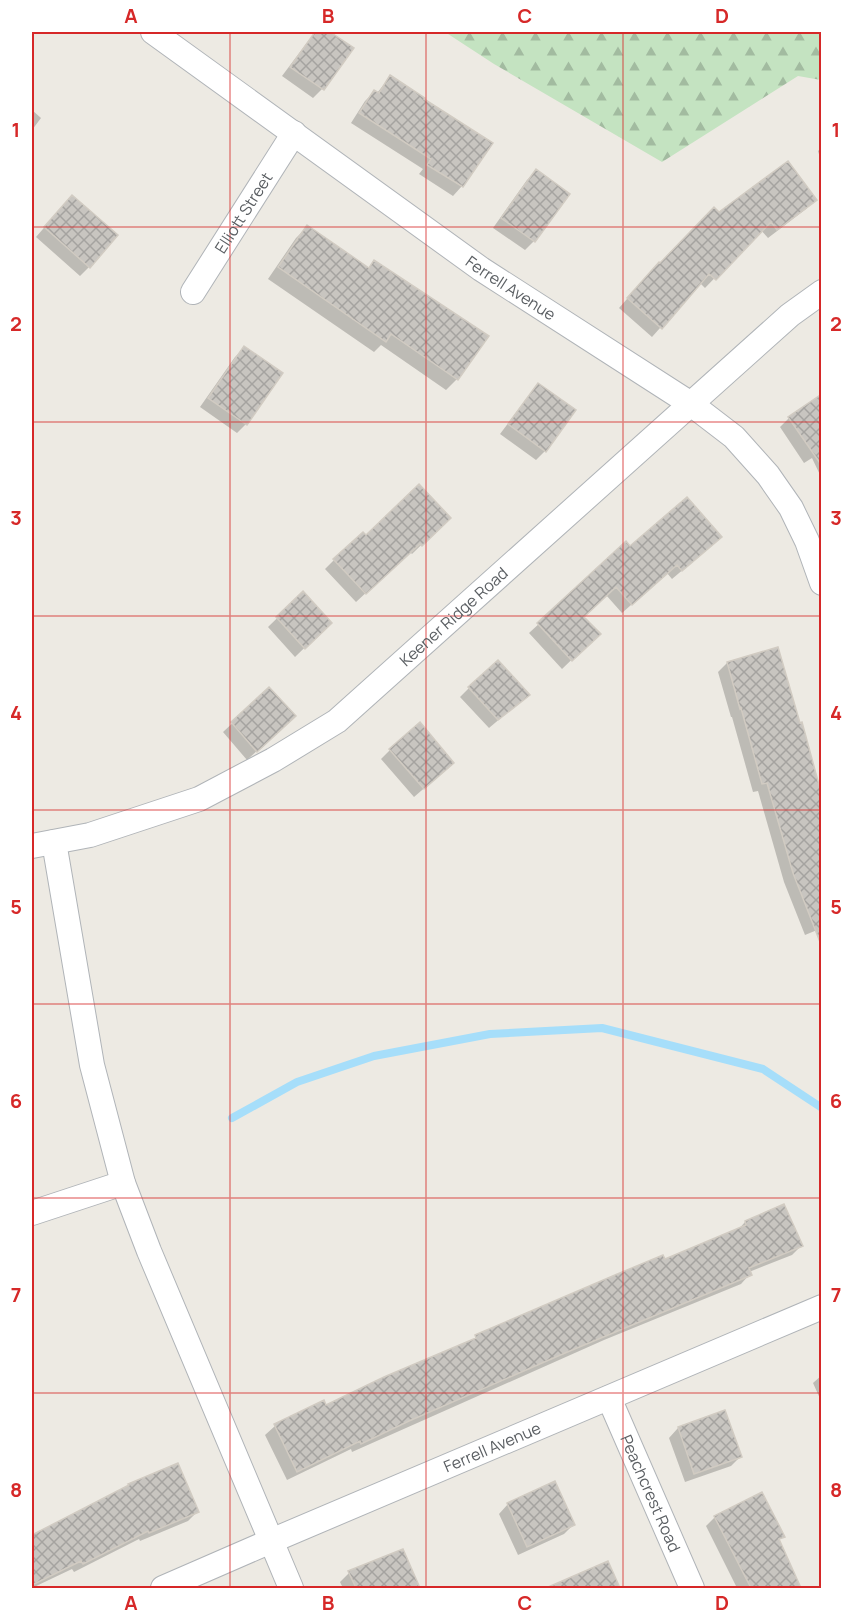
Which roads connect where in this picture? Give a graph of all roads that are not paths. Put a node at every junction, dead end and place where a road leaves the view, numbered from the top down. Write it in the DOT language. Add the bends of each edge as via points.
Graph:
graph roads {
  1 [pos="153,32"];
  2 [pos="294,133"];
  3 [pos="193,292"];
  4 [pos="822,292"];
  5 [pos="691,404"];
  6 [pos="822,583"];
  7 [pos="43,844"];
  8 [pos="123,1183"];
  9 [pos="32,1213"];
  10 [pos="822,1307"];
  11 [pos="609,1398"];
  12 [pos="271,1541"];
  13 [pos="163,1588"];
  14 [pos="291,1588"];
  15 [pos="692,1588"];
  1 -- 2 [label="street, Ferrell Avenue"];
  2 -- 3 [label="street, Elliott Street"];
  2 -- 5 [label="street, Ferrell Avenue" via="481,269"];
  4 -- 5 [label="street, Keener Ridge Road" via="790,315"];
  5 -- 6 [label="street, Ferrell Avenue" via="734,437 768,475 807,541"];
  5 -- 7 [label="street, Keener Ridge Road" via="337,721 199,799 90,835"];
  7 -- 8 [label="street" via="92,1065"];
  8 -- 9 [label="street"];
  8 -- 12 [label="street"];
  10 -- 11 [label="street, Ferrell Avenue"];
  11 -- 12 [label="street, Ferrell Avenue"];
  11 -- 15 [label="street, Peachcrest Road"];
  12 -- 13 [label="street, Ferrell Avenue"];
  12 -- 14 [label="street"];
}
